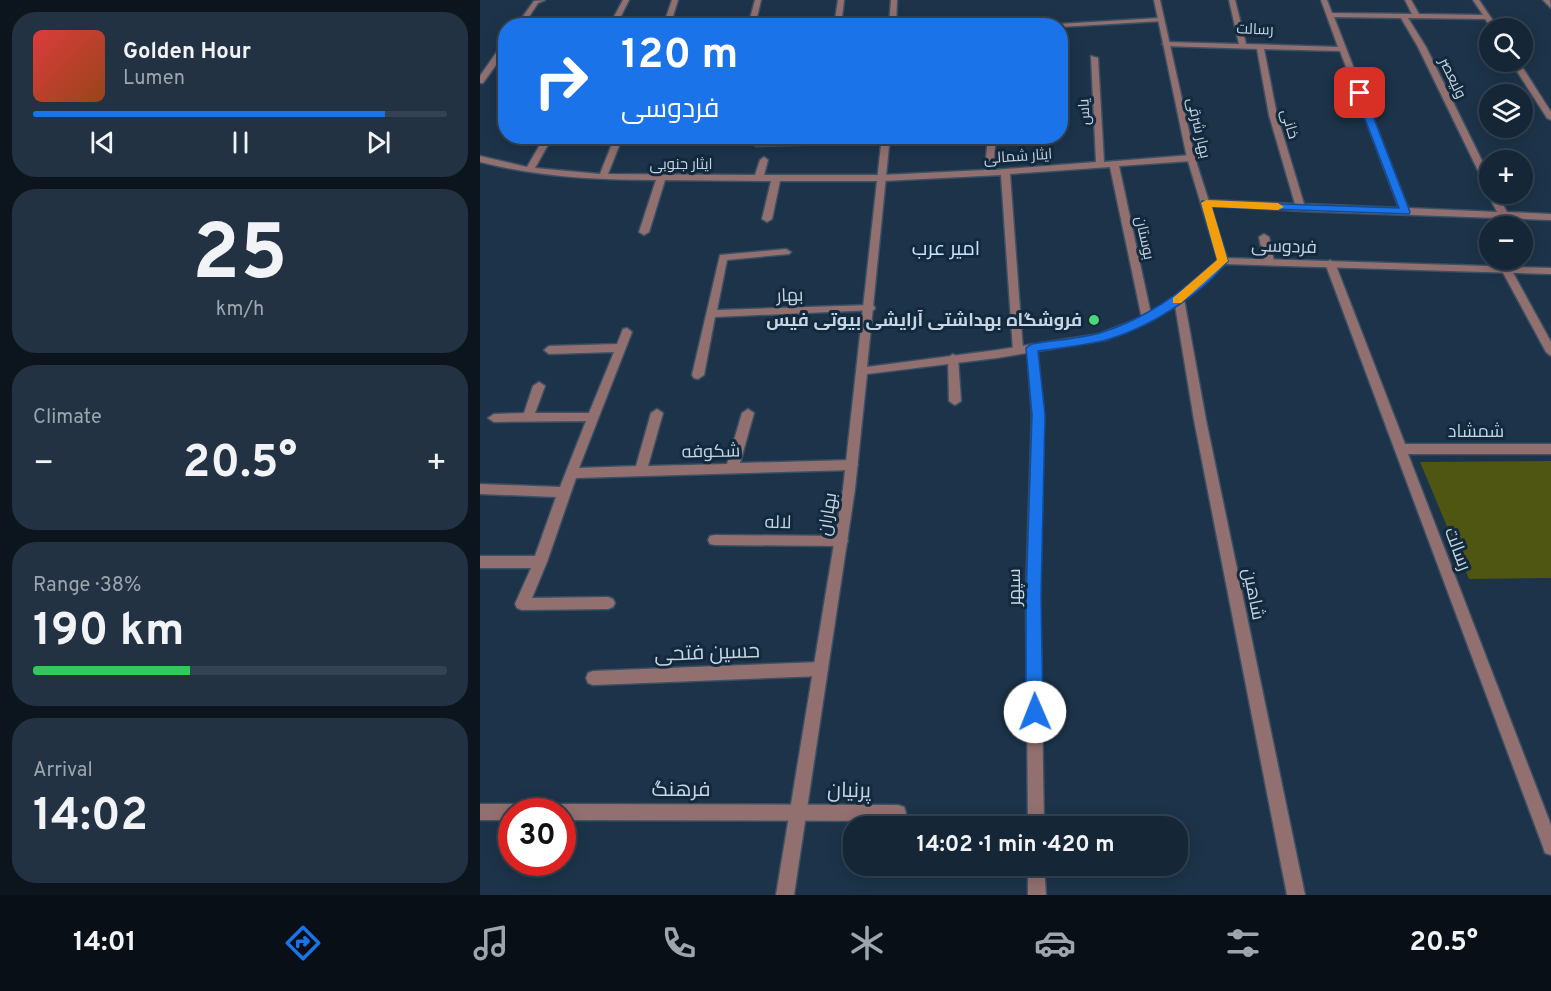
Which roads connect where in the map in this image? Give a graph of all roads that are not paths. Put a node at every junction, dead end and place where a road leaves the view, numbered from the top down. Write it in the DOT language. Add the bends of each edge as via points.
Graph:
graph roads {
  1 [pos="541,0"];
  2 [pos="627,0"];
  3 [pos="675,0"];
  4 [pos="758,0"];
  5 [pos="841,0"];
  6 [pos="894,0"];
  7 [pos="1156,0"];
  8 [pos="1232,0"];
  9 [pos="1324,0"];
  10 [pos="1408,0"];
  11 [pos="1476,0"];
  12 [pos="1546,0"];
  13 [pos="1551,6"];
  14 [pos="1330,15"];
  15 [pos="1403,16"];
  16 [pos="1418,16"];
  17 [pos="1488,17"];
  18 [pos="525,18"];
  19 [pos="617,18"];
  20 [pos="669,18"];
  21 [pos="753,18"];
  22 [pos="838,18"];
  23 [pos="893,18"];
  24 [pos="1160,20"];
  25 [pos="1068,24"];
  26 [pos="1166,44"];
  27 [pos="1243,45"];
  28 [pos="1260,46"];
  29 [pos="1343,49"];
  30 [pos="498,56"];
  31 [pos="1094,58"];
  32 [pos="1521,72"];
  33 [pos="480,81"];
  34 [pos="1551,118"];
  35 [pos="545,144"];
  36 [pos="617,144"];
  37 [pos="886,144"];
  38 [pos="991,144"];
  39 [pos="1191,158"];
  40 [pos="480,159"];
  41 [pos="764,160"];
  42 [pos="1114,163"];
  43 [pos="1101,164"];
  44 [pos="1479,164"];
  45 [pos="531,170"];
  46 [pos="989,171"];
  47 [pos="1005,171"];
  48 [pos="603,176"];
  49 [pos="661,177"];
  50 [pos="883,177"];
  51 [pos="759,178"];
  52 [pos="776,178"];
  53 [pos="1206,203"];
  54 [pos="1498,204"];
  55 [pos="1301,208"];
  56 [pos="1405,212"];
  57 [pos="1503,214"];
  58 [pos="1551,217"];
  59 [pos="767,219"];
  60 [pos="644,232"];
  61 [pos="1264,237"];
  62 [pos="786,252"];
  63 [pos="1223,261"];
  64 [pos="1269,261"];
  65 [pos="1330,263"];
  66 [pos="1479,268"];
  67 [pos="1507,270"];
  68 [pos="1528,270"];
  69 [pos="1551,271"];
  70 [pos="1179,299"];
  71 [pos="870,308"];
  72 [pos="711,314"];
  73 [pos="1147,319"];
  74 [pos="627,332"];
  75 [pos="621,348"];
  76 [pos="1025,349"];
  77 [pos="549,350"];
  78 [pos="1551,352"];
  79 [pos="953,358"];
  80 [pos="863,371"];
  81 [pos="698,375"];
  82 [pos="539,386"];
  83 [pos="955,401"];
  84 [pos="657,413"];
  85 [pos="748,413"];
  86 [pos="593,417"];
  87 [pos="494,418"];
  88 [pos="528,418"];
  89 [pos="1402,449"];
  90 [pos="1551,449"];
  91 [pos="852,465"];
  92 [pos="732,469"];
  93 [pos="641,471"];
  94 [pos="571,473"];
  95 [pos="480,489"];
  96 [pos="565,492"];
  97 [pos="715,540"];
  98 [pos="841,541"];
  99 [pos="480,562"];
  100 [pos="540,562"];
  101 [pos="608,603"];
  102 [pos="821,669"];
  103 [pos="593,678"];
  104 [pos="480,812"];
  105 [pos="498,812"];
  106 [pos="576,812"];
  107 [pos="798,812"];
  108 [pos="898,813"];
  109 [pos="1036,816"];
  110 [pos="1551,847"];
  111 [pos="1036,876"];
  112 [pos="785,895"];
  113 [pos="1037,895"];
  114 [pos="1296,895"];
  1 -- 18 [label="street"];
  2 -- 19 [label="street"];
  3 -- 20 [label="street"];
  4 -- 21 [label="street"];
  5 -- 22 [label="street"];
  6 -- 23 [label="street"];
  7 -- 24 [label="street, بهار شرقی"];
  8 -- 27 [label="street"];
  9 -- 14 [label="street"];
  10 -- 16 [label="street"];
  11 -- 17 [label="street"];
  12 -- 13 [label="street"];
  14 -- 15 [label="street"];
  14 -- 29 [label="street"];
  15 -- 16 [label="street"];
  15 -- 44 [label="street, ولیعصر"];
  16 -- 17 [label="street"];
  24 -- 25 [label="street"];
  24 -- 26 [label="street, بهار شرقی"];
  26 -- 27 [label="street, رسالت"];
  26 -- 39 [label="street, بهار شرقی"];
  27 -- 28 [label="street, رسالت"];
  28 -- 29 [label="street, رسالت"];
  28 -- 55 [label="street, خانی" via="1273,116"];
  29 -- 56 [label="street"];
  30 -- 33 [label="street"];
  31 -- 43 [label="street, یاس"];
  32 -- 34 [label="street"];
  35 -- 45 [label="street"];
  36 -- 48 [label="street"];
  37 -- 50 [label="street, بهاران"];
  38 -- 46 [label="street"];
  39 -- 42 [label="street, ایثار شمالی"];
  39 -- 53 [label="street, بهار شرقی"];
  40 -- 45 [label="street, ایثار جنوبی"];
  41 -- 51 [label="street"];
  42 -- 43 [label="street, ایثار شمالی"];
  42 -- 73 [label="street, بوستان"];
  43 -- 47 [label="street, ایثار شمالی"];
  45 -- 48 [label="street, ایثار جنوبی"];
  46 -- 47 [label="street, ایثار شمالی"];
  46 -- 50 [label="street, ایثار شمالی"];
  47 -- 76 [label="street, سپهر"];
  48 -- 49 [label="street, ایثار جنوبی"];
  49 -- 51 [label="street, ایثار جنوبی"];
  49 -- 60 [label="street"];
  50 -- 52 [label="street, ایثار جنوبی"];
  50 -- 71 [label="street, بهاران"];
  51 -- 52 [label="street, ایثار جنوبی"];
  52 -- 59 [label="street"];
  53 -- 55 [label="street"];
  53 -- 63 [label="street, بهار شرقی"];
  54 -- 57 [label="street"];
  55 -- 56 [label="street"];
  56 -- 57 [label="street"];
  57 -- 58 [label="street"];
  61 -- 64 [label="street"];
  62 -- 72 [label="street" via="723,257"];
  63 -- 64 [label="street, فردوسی"];
  63 -- 70 [label="street"];
  64 -- 65 [label="street, فردوسی"];
  65 -- 66 [label="street, فردوسی"];
  65 -- 89 [label="street, رسالت"];
  67 -- 78 [label="street"];
  68 -- 69 [label="street, فردوسی"];
  70 -- 73 [label="street"];
  70 -- 114 [label="street, شاهین"];
  71 -- 72 [label="street, بهار"];
  71 -- 80 [label="street, بهاران"];
  72 -- 81 [label="street"];
  73 -- 76 [label="street" via="1101,337"];
  74 -- 75 [label="street"];
  75 -- 77 [label="street"];
  75 -- 86 [label="street"];
  76 -- 79 [label="street"];
  76 -- 109 [label="street, سپهر" via="1038,415 1033,597"];
  79 -- 80 [label="street"];
  79 -- 83 [label="street"];
  80 -- 91 [label="street, بهاران"];
  82 -- 88 [label="street"];
  84 -- 93 [label="street"];
  85 -- 92 [label="street"];
  86 -- 88 [label="street"];
  86 -- 94 [label="street"];
  87 -- 88 [label="street"];
  89 -- 90 [label="street, شمشاد"];
  89 -- 110 [label="street, رسالت"];
  91 -- 92 [label="street, شکوفه"];
  91 -- 98 [label="street, بهاران"];
  92 -- 93 [label="street, شکوفه"];
  93 -- 94 [label="street, شکوفه"];
  94 -- 96 [label="street"];
  95 -- 96 [label="street"];
  96 -- 100 [label="street"];
  97 -- 98 [label="street, لاله"];
  98 -- 102 [label="street, بهاران"];
  99 -- 100 [label="street"];
  100 -- 101 [label="street" via="522,604"];
  102 -- 103 [label="street, حسین فتحی"];
  102 -- 107 [label="street, بهاران"];
  104 -- 105 [label="street"];
  106 -- 107 [label="street, فرهنگ"];
  107 -- 108 [label="street, پرنیان"];
  107 -- 112 [label="street, بهاران"];
  111 -- 113 [label="street"];
}
